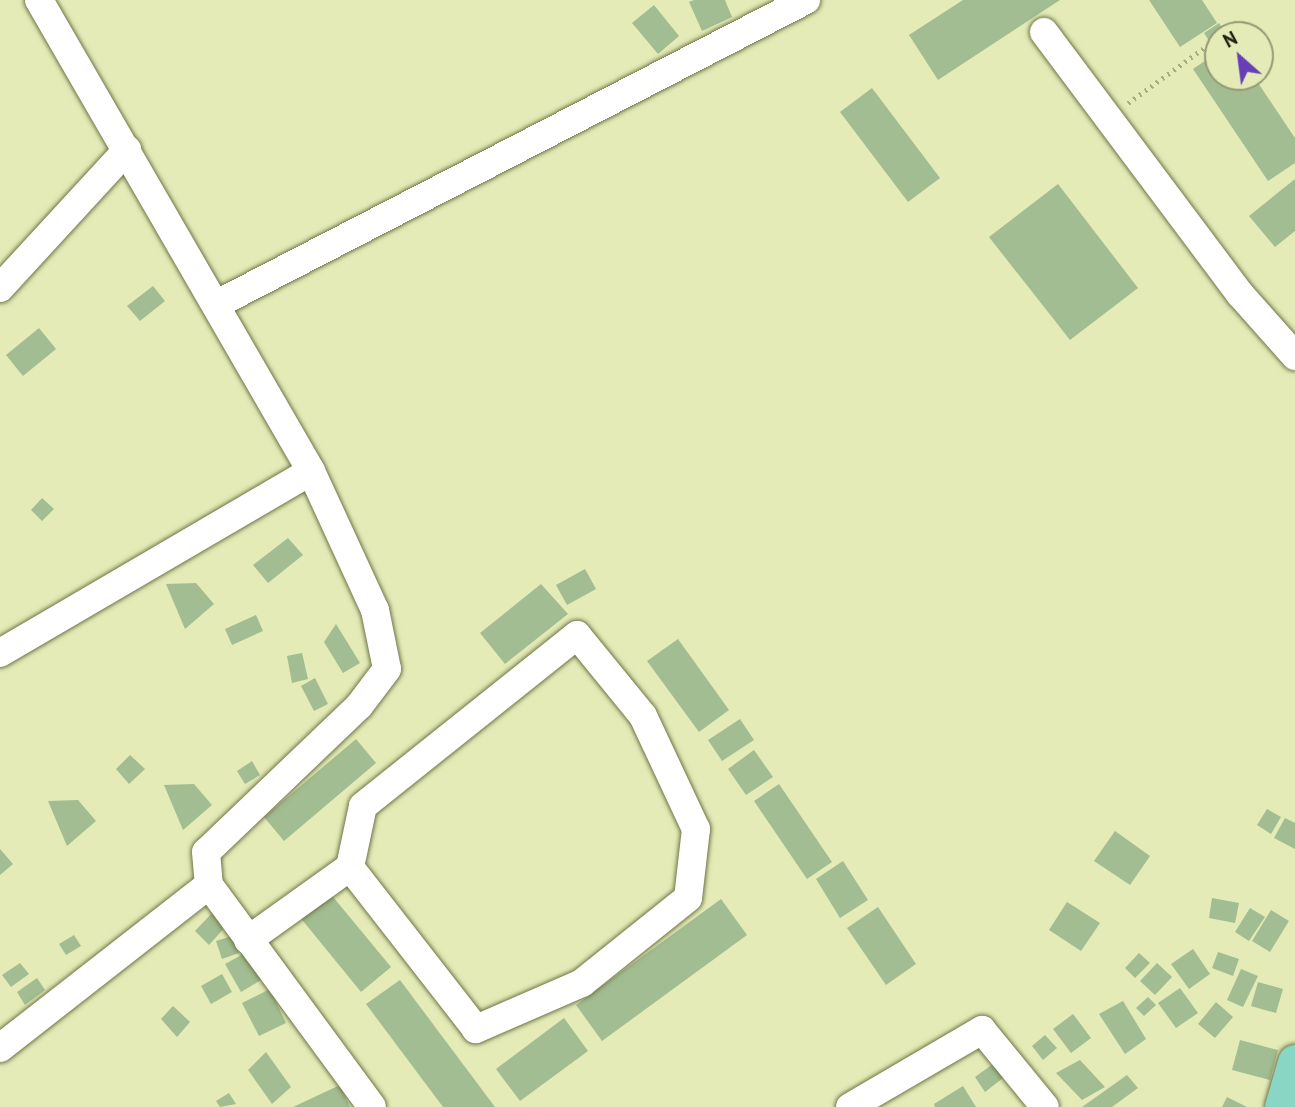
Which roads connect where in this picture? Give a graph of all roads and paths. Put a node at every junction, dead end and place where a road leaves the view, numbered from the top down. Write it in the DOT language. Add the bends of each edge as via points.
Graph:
graph roads {
  1 [pos="39,0"];
  2 [pos="806,0"];
  3 [pos="1044,32"];
  4 [pos="1204,48"];
  5 [pos="1108,117"];
  6 [pos="127,150"];
  7 [pos="0,288"];
  8 [pos="217,304"];
  9 [pos="1295,356"];
  10 [pos="311,471"];
  11 [pos="0,653"];
  12 [pos="350,867"];
  13 [pos="209,885"];
  14 [pos="247,940"];
  15 [pos="0,1048"];
  16 [pos="886,1098"];
  17 [pos="372,1107"];
  18 [pos="850,1107"];
  19 [pos="1045,1107"];
  1 -- 6 [label="street"];
  2 -- 8 [label="street"];
  3 -- 5 [label="street"];
  4 -- 5 [label="path"];
  5 -- 9 [label="street" via="1240,294"];
  6 -- 7 [label="street"];
  6 -- 8 [label="street"];
  8 -- 10 [label="street"];
  10 -- 11 [label="street"];
  10 -- 13 [label="street" via="375,610 387,669 359,706 206,852"];
  12 -- 12 [label="street" via="477,1029 582,983 688,898 696,829 643,716 577,635 363,806"];
  12 -- 14 [label="street"];
  13 -- 14 [label="street"];
  13 -- 15 [label="street"];
  14 -- 17 [label="street"];
  16 -- 18 [label="street"];
  16 -- 19 [label="street" via="982,1030"];
}
